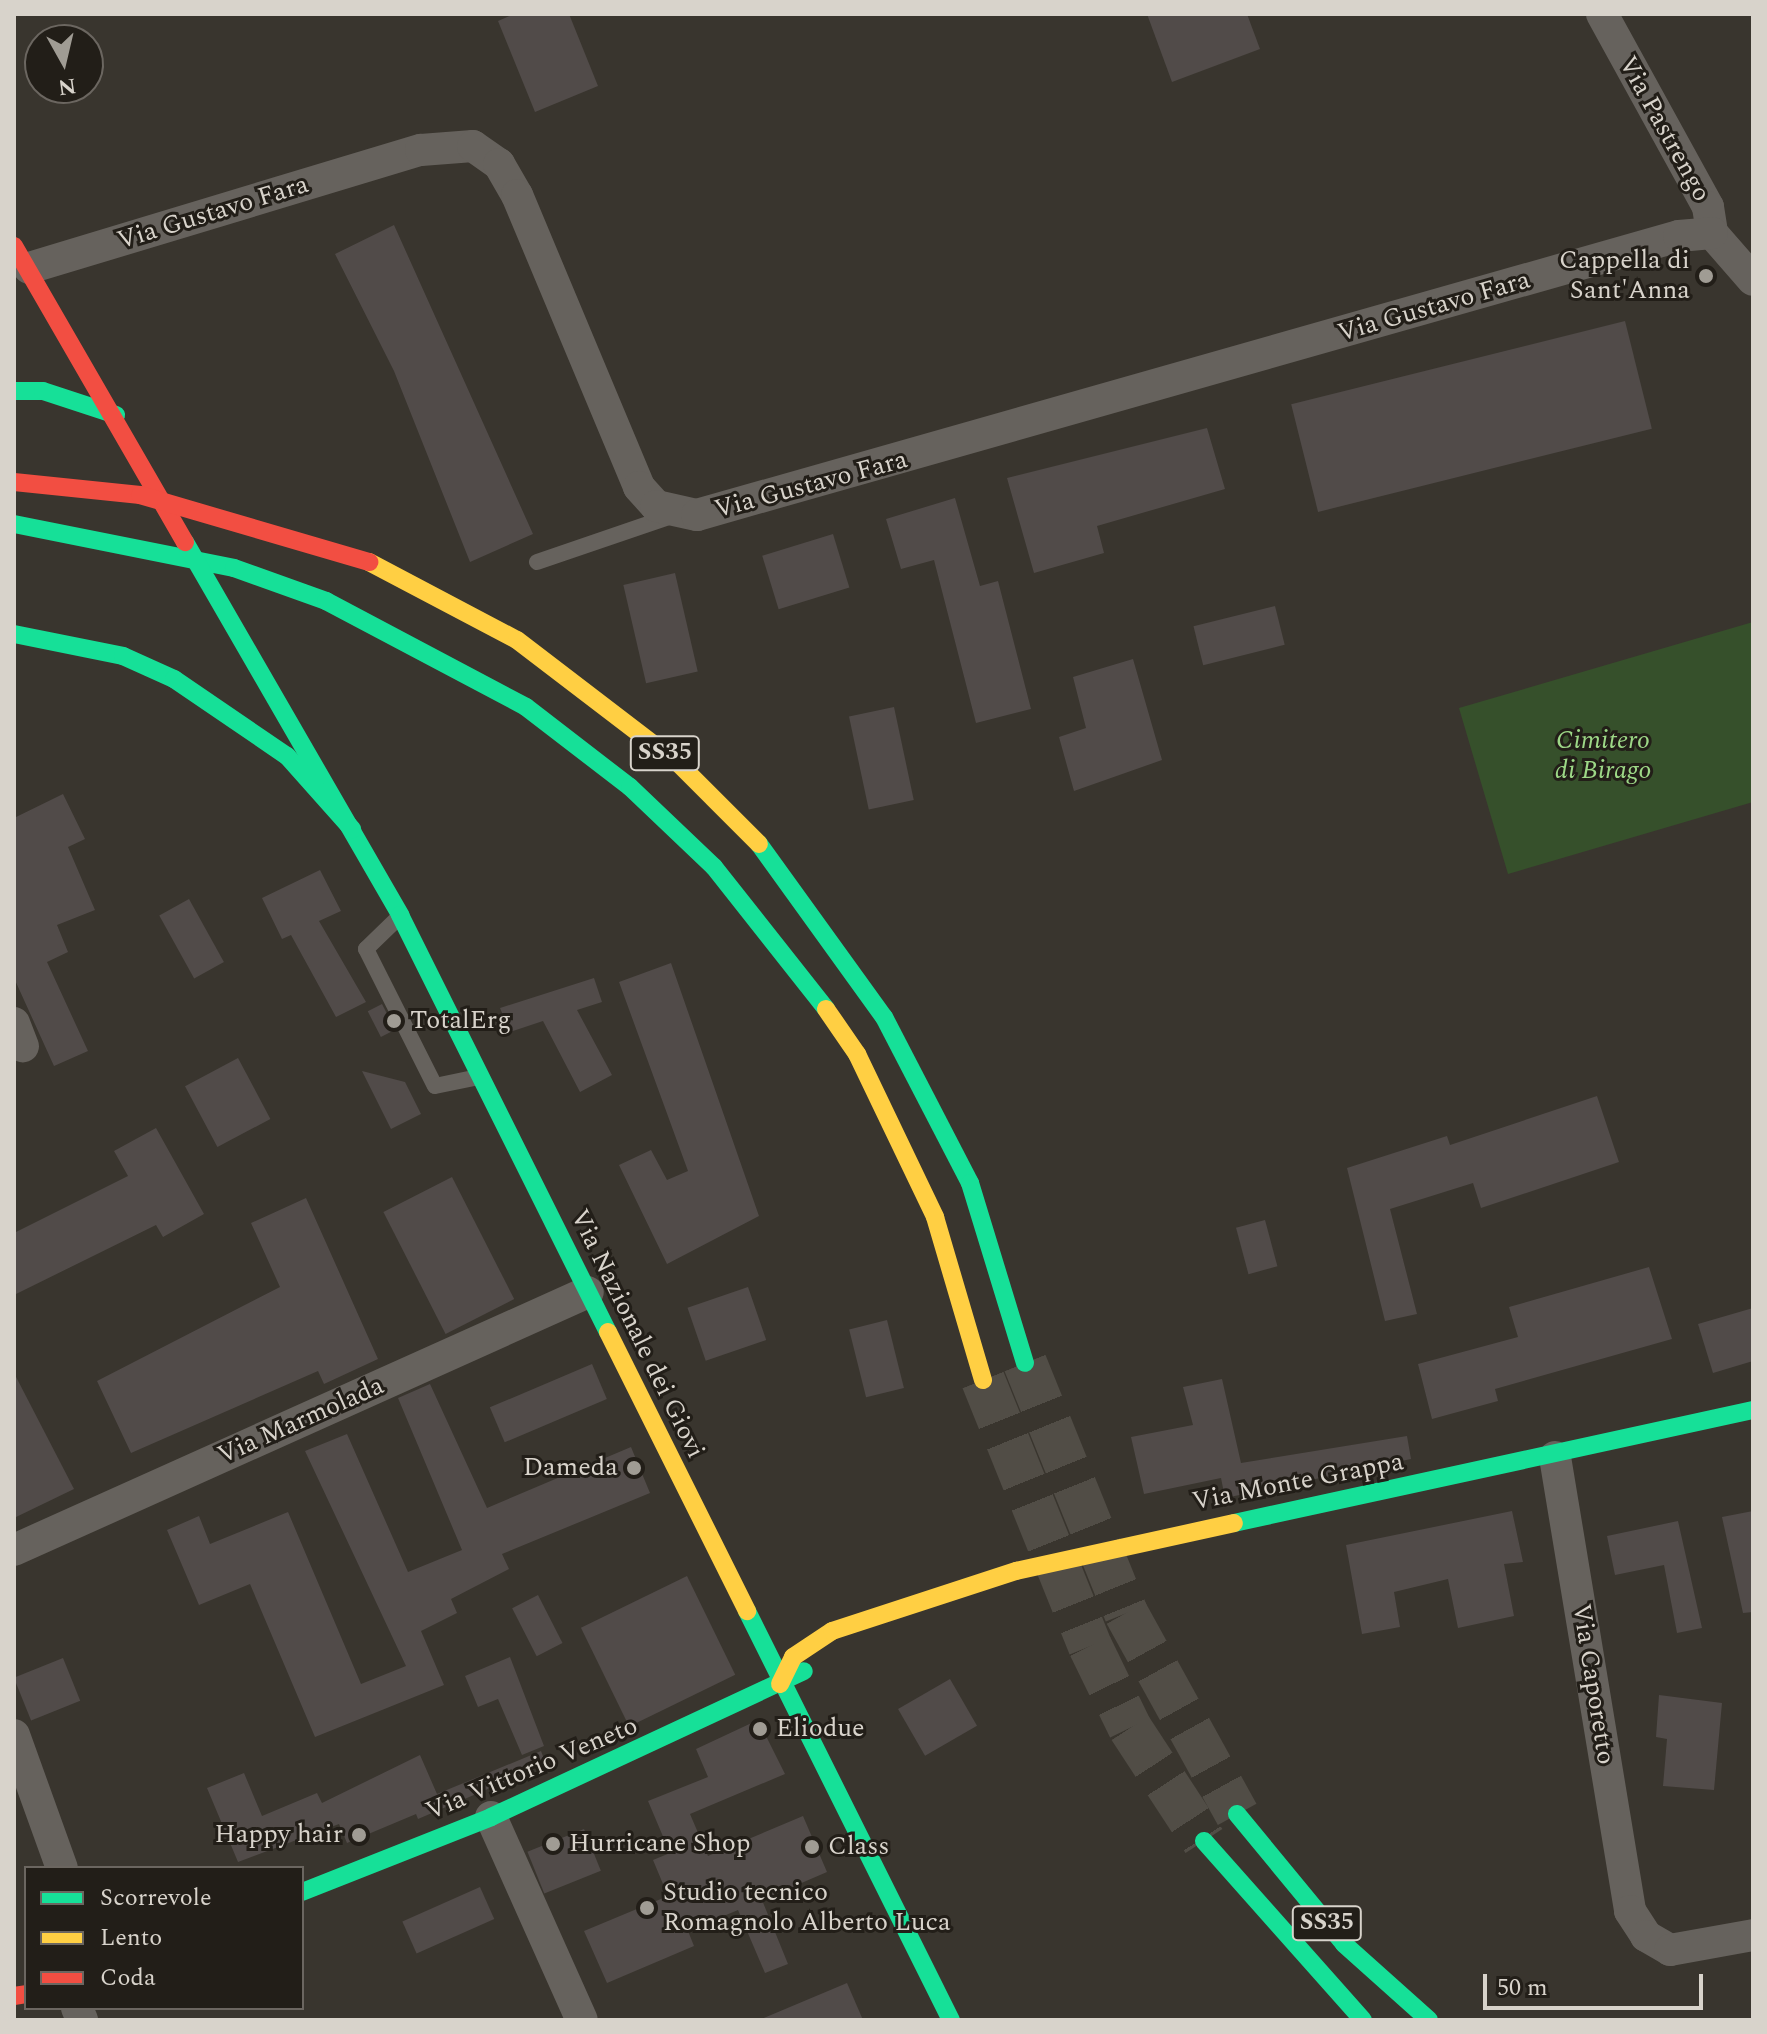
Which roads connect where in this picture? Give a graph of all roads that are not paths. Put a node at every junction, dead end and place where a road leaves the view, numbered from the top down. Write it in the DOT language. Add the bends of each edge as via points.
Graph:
graph roads {
  1 [pos="1602,14"];
  2 [pos="1712,233"];
  3 [pos="21,257"];
  4 [pos="1753,280"];
  5 [pos="14,391"];
  6 [pos="116,415"];
  7 [pos="14,482"];
  8 [pos="677,514"];
  9 [pos="14,524"];
  10 [pos="537,562"];
  11 [pos="14,634"];
  12 [pos="352,829"];
  13 [pos="400,915"];
  14 [pos="481,1077"];
  15 [pos="588,1292"];
  16 [pos="1025,1363"];
  17 [pos="983,1380"];
  18 [pos="1753,1410"];
  19 [pos="1555,1457"];
  20 [pos="14,1550"];
  21 [pos="780,1684"];
  22 [pos="14,1735"];
  23 [pos="1237,1814"];
  24 [pos="491,1817"];
  25 [pos="1204,1841"];
  26 [pos="61,1866"];
  27 [pos="304,1891"];
  28 [pos="1753,1935"];
  29 [pos="582,2020"];
  30 [pos="951,2020"];
  31 [pos="1363,2020"];
  32 [pos="1429,2020"];
  1 -- 2 [label="street, Via Pastrengo" via="1708,207"];
  2 -- 4 [label="street, Via Pastrengo"];
  2 -- 8 [label="street, Via Gustavo Fara" via="1679,236 727,509"];
  3 -- 6 [label="main road"];
  3 -- 8 [label="street, Via Gustavo Fara" via="421,150 473,146 499,164 517,195 639,487 656,506"];
  5 -- 6 [label="main road" via="43,391"];
  6 -- 12 [label="main road, Via Nazionale dei Giovi"];
  7 -- 16 [label="main road, SS35" via="140,495 366,560 517,640 679,764 757,841 884,1017 970,1183"];
  8 -- 10 [label="lane"];
  9 -- 17 [label="main road, SS35" via="234,568 326,601 526,707 630,787 751,911 857,1054 935,1217"];
  11 -- 12 [label="main road" via="123,656 174,679 287,756"];
  12 -- 13 [label="main road, Via Nazionale dei Giovi"];
  13 -- 14 [label="main road, Via Nazionale dei Giovi"];
  13 -- 14 [label="lane" via="366,949 435,1086"];
  14 -- 15 [label="main road, Via Nazionale dei Giovi"];
  15 -- 20 [label="street, Via Marmolada"];
  15 -- 21 [label="main road, Via Nazionale dei Giovi"];
  18 -- 19 [label="main road, Via Monte Grappa"];
  19 -- 21 [label="main road, Via Monte Grappa" via="1016,1571 858,1621 825,1658"];
  19 -- 28 [label="street, Via Caporetto" via="1630,1911 1646,1936 1670,1950"];
  21 -- 24 [label="main road, Via Vittorio Veneto"];
  21 -- 30 [label="main road, Via Nazionale dei Giovi"];
  22 -- 26 [label="street"];
  23 -- 32 [label="main road, SS35" via="1344,1944"];
  24 -- 27 [label="main road, Via Vittorio Veneto"];
  24 -- 29 [label="street"];
  25 -- 31 [label="main road, SS35" via="1305,1963"];
}
